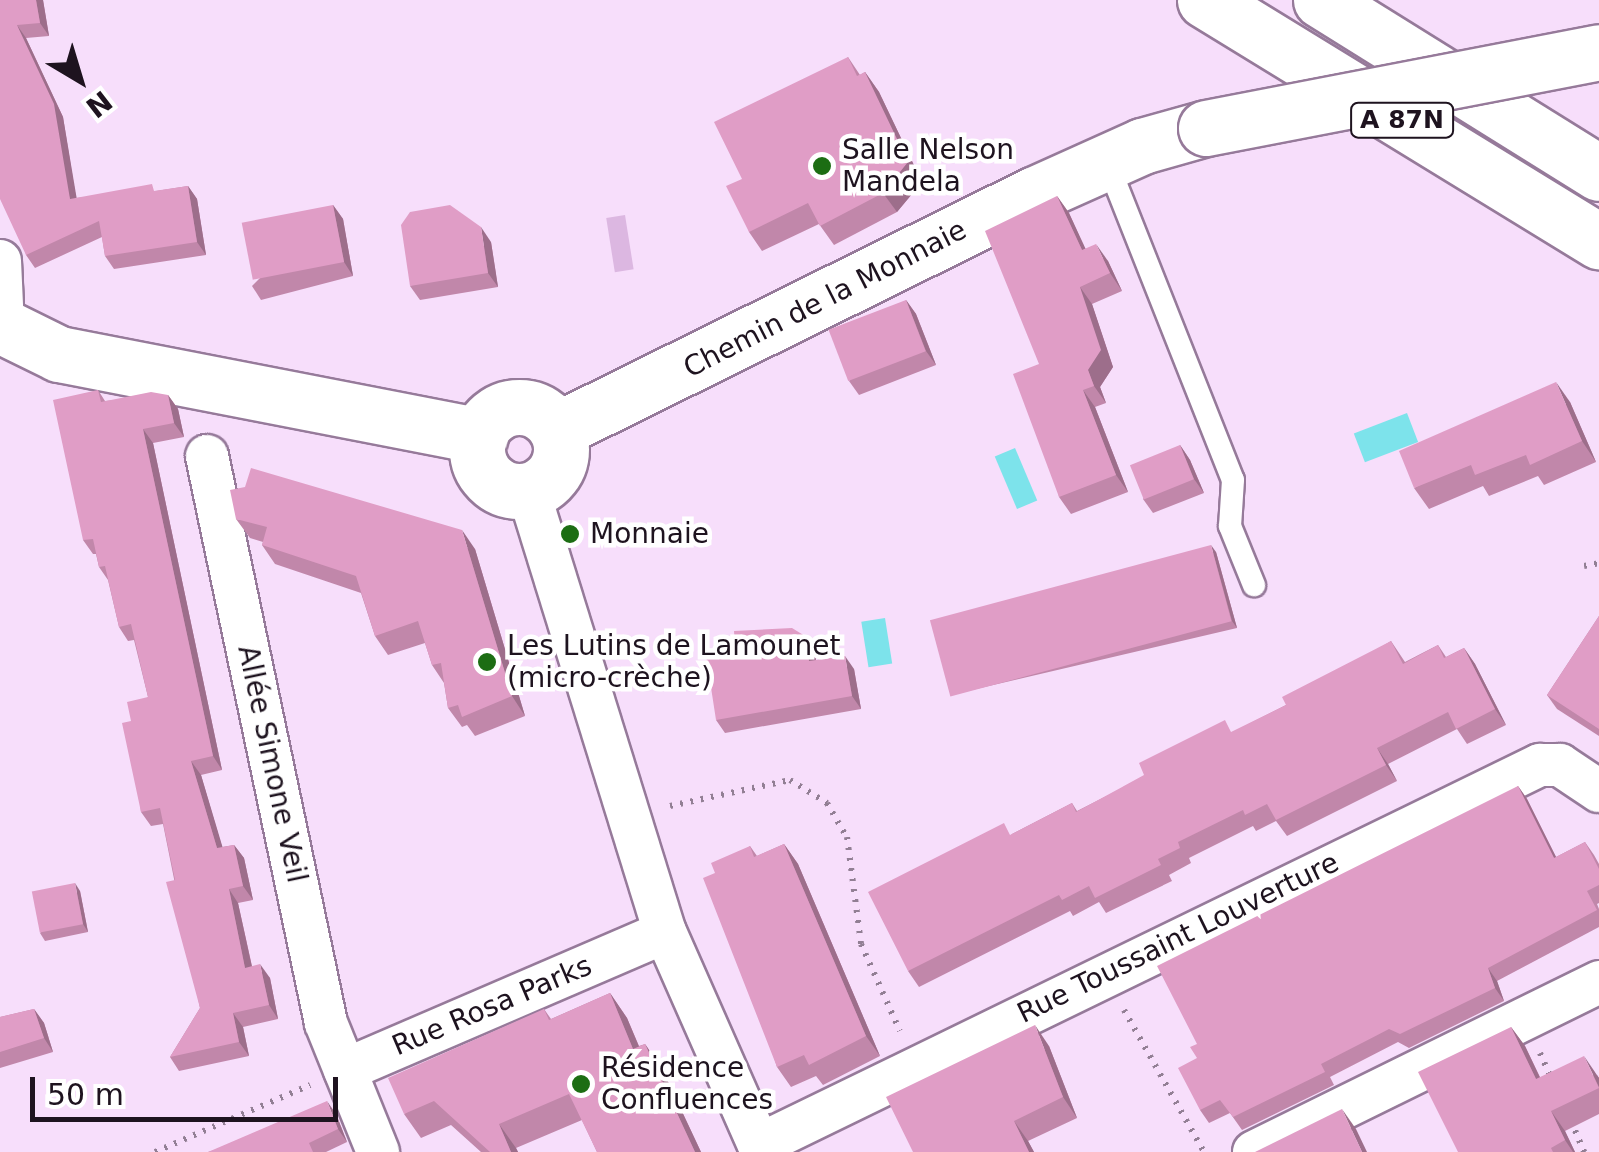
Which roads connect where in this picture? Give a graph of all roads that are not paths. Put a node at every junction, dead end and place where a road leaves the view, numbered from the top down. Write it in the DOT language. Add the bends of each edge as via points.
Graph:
graph roads {
  1 [pos="1205,0"];
  2 [pos="1322,0"];
  3 [pos="1599,52"];
  4 [pos="1107,162"];
  5 [pos="1599,173"];
  6 [pos="1599,241"];
  7 [pos="0,261"];
  8 [pos="2,325"];
  9 [pos="556,430"];
  10 [pos="480,436"];
  11 [pos="207,456"];
  12 [pos="528,490"];
  13 [pos="1254,585"];
  14 [pos="1599,791"];
  15 [pos="666,932"];
  16 [pos="1599,982"];
  17 [pos="345,1070"];
  18 [pos="760,1148"];
  19 [pos="378,1152"];
  20 [pos="1254,1152"];
  1 -- 6 [label="main road, A 87N"];
  2 -- 5 [label="main road, A 87N"];
  3 -- 4 [label="main road, Chemin de la Monnaie, bridge" via="1206,128"];
  4 -- 9 [label="main road, Chemin de la Monnaie"];
  4 -- 13 [label="lane" via="1233,480 1230,526"];
  7 -- 8 [label="street"];
  8 -- 10 [label="main road" via="59,354"];
  9 -- 10 [label="main road" via="523,408 497,414"];
  9 -- 12 [label="main road" via="557,466"];
  10 -- 12 [label="main road" via="484,472 504,488"];
  11 -- 17 [label="street, Allée Simone Veil" via="326,1023"];
  12 -- 15 [label="street"];
  14 -- 18 [label="street, Rue Toussaint Louverture" via="1560,765 1540,765 1102,972"];
  15 -- 17 [label="street, Rue Rosa Parks"];
  15 -- 18 [label="street"];
  16 -- 20 [label="street"];
  17 -- 19 [label="street"];
}
